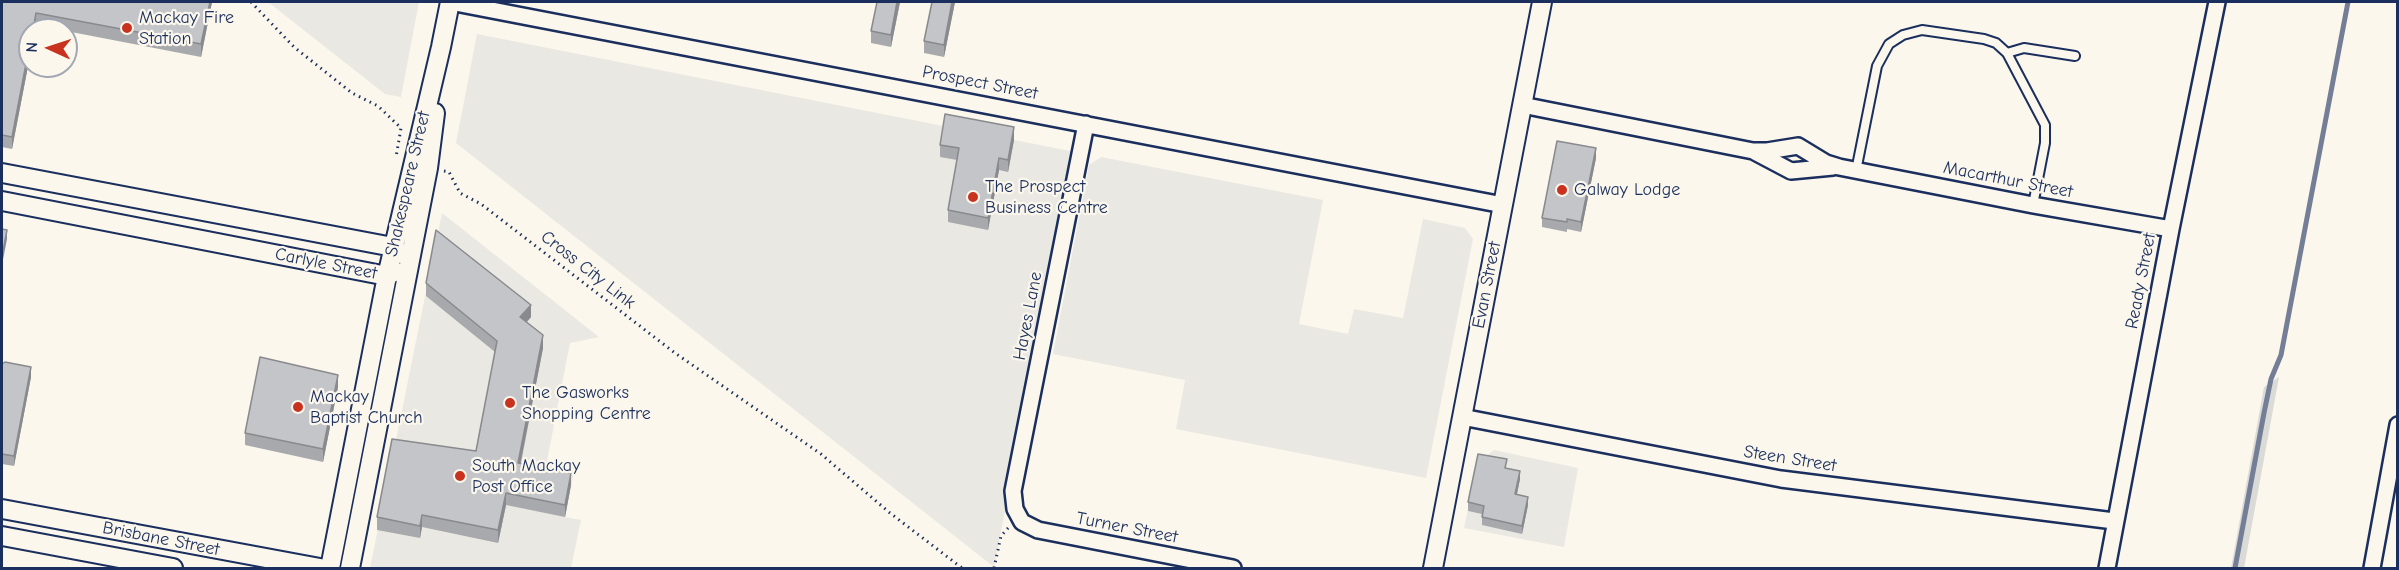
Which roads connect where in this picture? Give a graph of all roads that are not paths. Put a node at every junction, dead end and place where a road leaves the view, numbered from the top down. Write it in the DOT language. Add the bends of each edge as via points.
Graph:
graph roads {
  1 [pos="450,2"];
  2 [pos="1542,2"];
  3 [pos="2217,2"];
  4 [pos="441,47"];
  5 [pos="2007,53"];
  6 [pos="2075,56"];
  7 [pos="1522,105"];
  8 [pos="1086,124"];
  9 [pos="1746,149"];
  10 [pos="1839,167"];
  11 [pos="1856,171"];
  12 [pos="2,173"];
  13 [pos="2,201"];
  14 [pos="1503,205"];
  15 [pos="2033,205"];
  16 [pos="2170,229"];
  17 [pos="355,240"];
  18 [pos="393,247"];
  19 [pos="410,262"];
  20 [pos="350,268"];
  21 [pos="387,276"];
  22 [pos="1462,417"];
  23 [pos="2397,425"];
  24 [pos="2,509"];
  25 [pos="1018,516"];
  26 [pos="2114,521"];
  27 [pos="2,536"];
  28 [pos="291,566"];
  29 [pos="173,568"];
  30 [pos="320,568"];
  31 [pos="330,568"];
  32 [pos="350,568"];
  33 [pos="1233,568"];
  34 [pos="1433,568"];
  35 [pos="2107,568"];
  36 [pos="2372,568"];
  1 -- 4 [label="street, Shakespeare Street"];
  1 -- 8 [label="street, Prospect Street"];
  2 -- 7 [label="street, Evan Street"];
  3 -- 16 [label="street, Ready Street"];
  4 -- 18 [label="street, Shakespeare Street"];
  4 -- 19 [label="street, Shakespeare Street" via="428,168"];
  5 -- 6 [label="lane" via="2028,48"];
  5 -- 11 [label="lane" via="1989,40 1929,30 1909,32 1893,40 1877,66"];
  5 -- 15 [label="lane" via="2046,128"];
  7 -- 9 [label="street, Macarthur Street"];
  7 -- 14 [label="street, Evan Street"];
  8 -- 14 [label="street, Prospect Street"];
  8 -- 25 [label="street, Hayes Lane" via="1013,492"];
  9 -- 10 [label="street, Macarthur Street" via="1791,171"];
  9 -- 10 [label="street, Macarthur Street" via="1798,146"];
  10 -- 11 [label="street, Macarthur Street"];
  11 -- 15 [label="street, Macarthur Street"];
  12 -- 17 [label="street, Carlyle Street"];
  13 -- 20 [label="street, Carlyle Street"];
  14 -- 22 [label="street, Evan Street"];
  15 -- 16 [label="street, Macarthur Street"];
  16 -- 26 [label="street, Ready Street"];
  17 -- 18 [label="street, Carlyle Street"];
  17 -- 20 [label="street"];
  18 -- 19 [label="street, Carlyle Street"];
  18 -- 21 [label="street, Shakespeare Street"];
  19 -- 21 [label="street, Carlyle Street"];
  19 -- 32 [label="street, Shakespeare Street"];
  20 -- 21 [label="street, Carlyle Street"];
  21 -- 31 [label="street, Shakespeare Street"];
  22 -- 26 [label="street, Steen Street" via="1781,479"];
  22 -- 34 [label="street, Evan Street"];
  23 -- 36 [label="street"];
  24 -- 28 [label="street, Brisbane Street"];
  25 -- 33 [label="street, Turner Street" via="1038,531"];
  26 -- 35 [label="street, Ready Street"];
  27 -- 29 [label="street, Brisbane Street"];
  28 -- 30 [label="street, Brisbane Street"];
}
